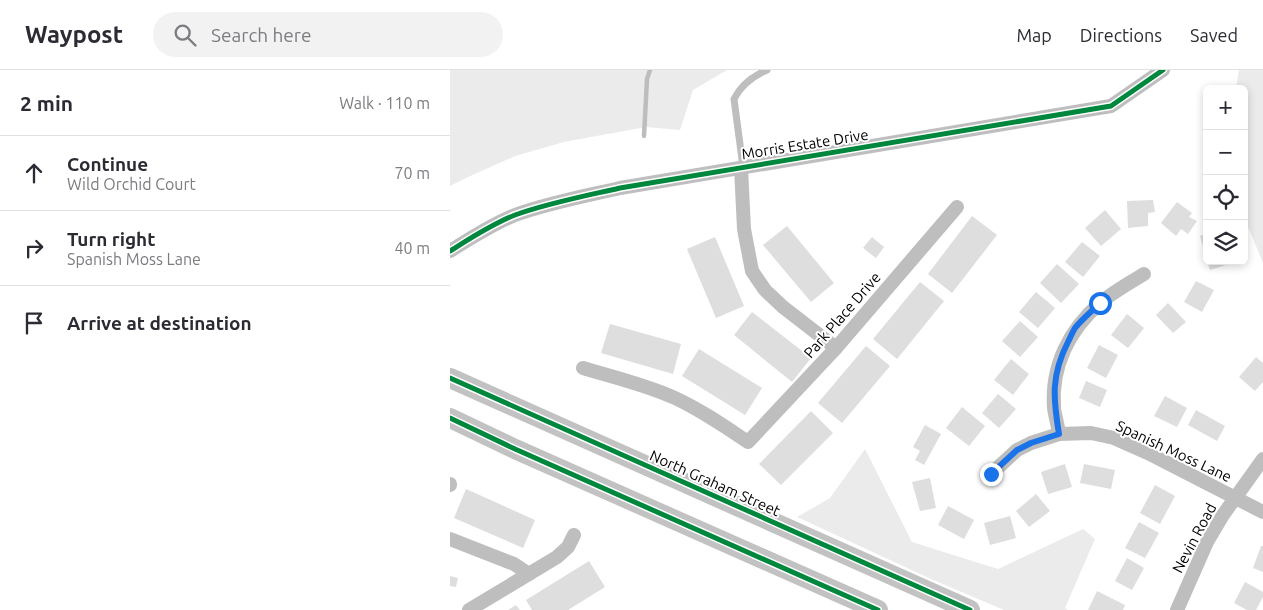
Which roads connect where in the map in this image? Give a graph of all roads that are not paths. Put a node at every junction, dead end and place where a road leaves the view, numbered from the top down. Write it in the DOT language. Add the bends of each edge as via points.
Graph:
graph roads {
  1 [pos="767,70"];
  2 [pos="1164,70"];
  3 [pos="742,168"];
  4 [pos="957,207"];
  5 [pos="450,251"];
  6 [pos="1144,274"];
  7 [pos="836,348"];
  8 [pos="583,368"];
  9 [pos="450,378"];
  10 [pos="450,418"];
  11 [pos="1059,434"];
  12 [pos="1263,459"];
  13 [pos="991,474"];
  14 [pos="1235,498"];
  15 [pos="1263,512"];
  16 [pos="574,535"];
  17 [pos="450,539"];
  18 [pos="529,574"];
  19 [pos="469,610"];
  20 [pos="878,610"];
  21 [pos="970,610"];
  22 [pos="1177,610"];
  1 -- 3 [label="lane" via="746,82 734,99"];
  2 -- 3 [label="street, Morris Estate Drive" via="1111,106"];
  3 -- 5 [label="street, Morris Estate Drive" via="620,188 547,205 514,216"];
  3 -- 7 [label="street" via="744,229 752,271 765,290"];
  4 -- 7 [label="street, Park Place Drive"];
  6 -- 11 [label="street" via="1100,303 1076,328 1060,357 1054,389"];
  7 -- 8 [label="street, Park Place Drive" via="748,442 673,397"];
  9 -- 21 [label="main road, North Graham Street"];
  10 -- 20 [label="main road"];
  11 -- 13 [label="street, Spanish Moss Lane" via="1017,450"];
  11 -- 14 [label="street, Spanish Moss Lane" via="1091,433 1114,438"];
  12 -- 14 [label="street, Nevin Road"];
  14 -- 15 [label="street, Spanish Moss Lane"];
  14 -- 22 [label="street, Nevin Road" via="1207,542"];
  16 -- 18 [label="street" via="558,557"];
  17 -- 18 [label="street" via="514,564"];
  18 -- 19 [label="street"];
}
